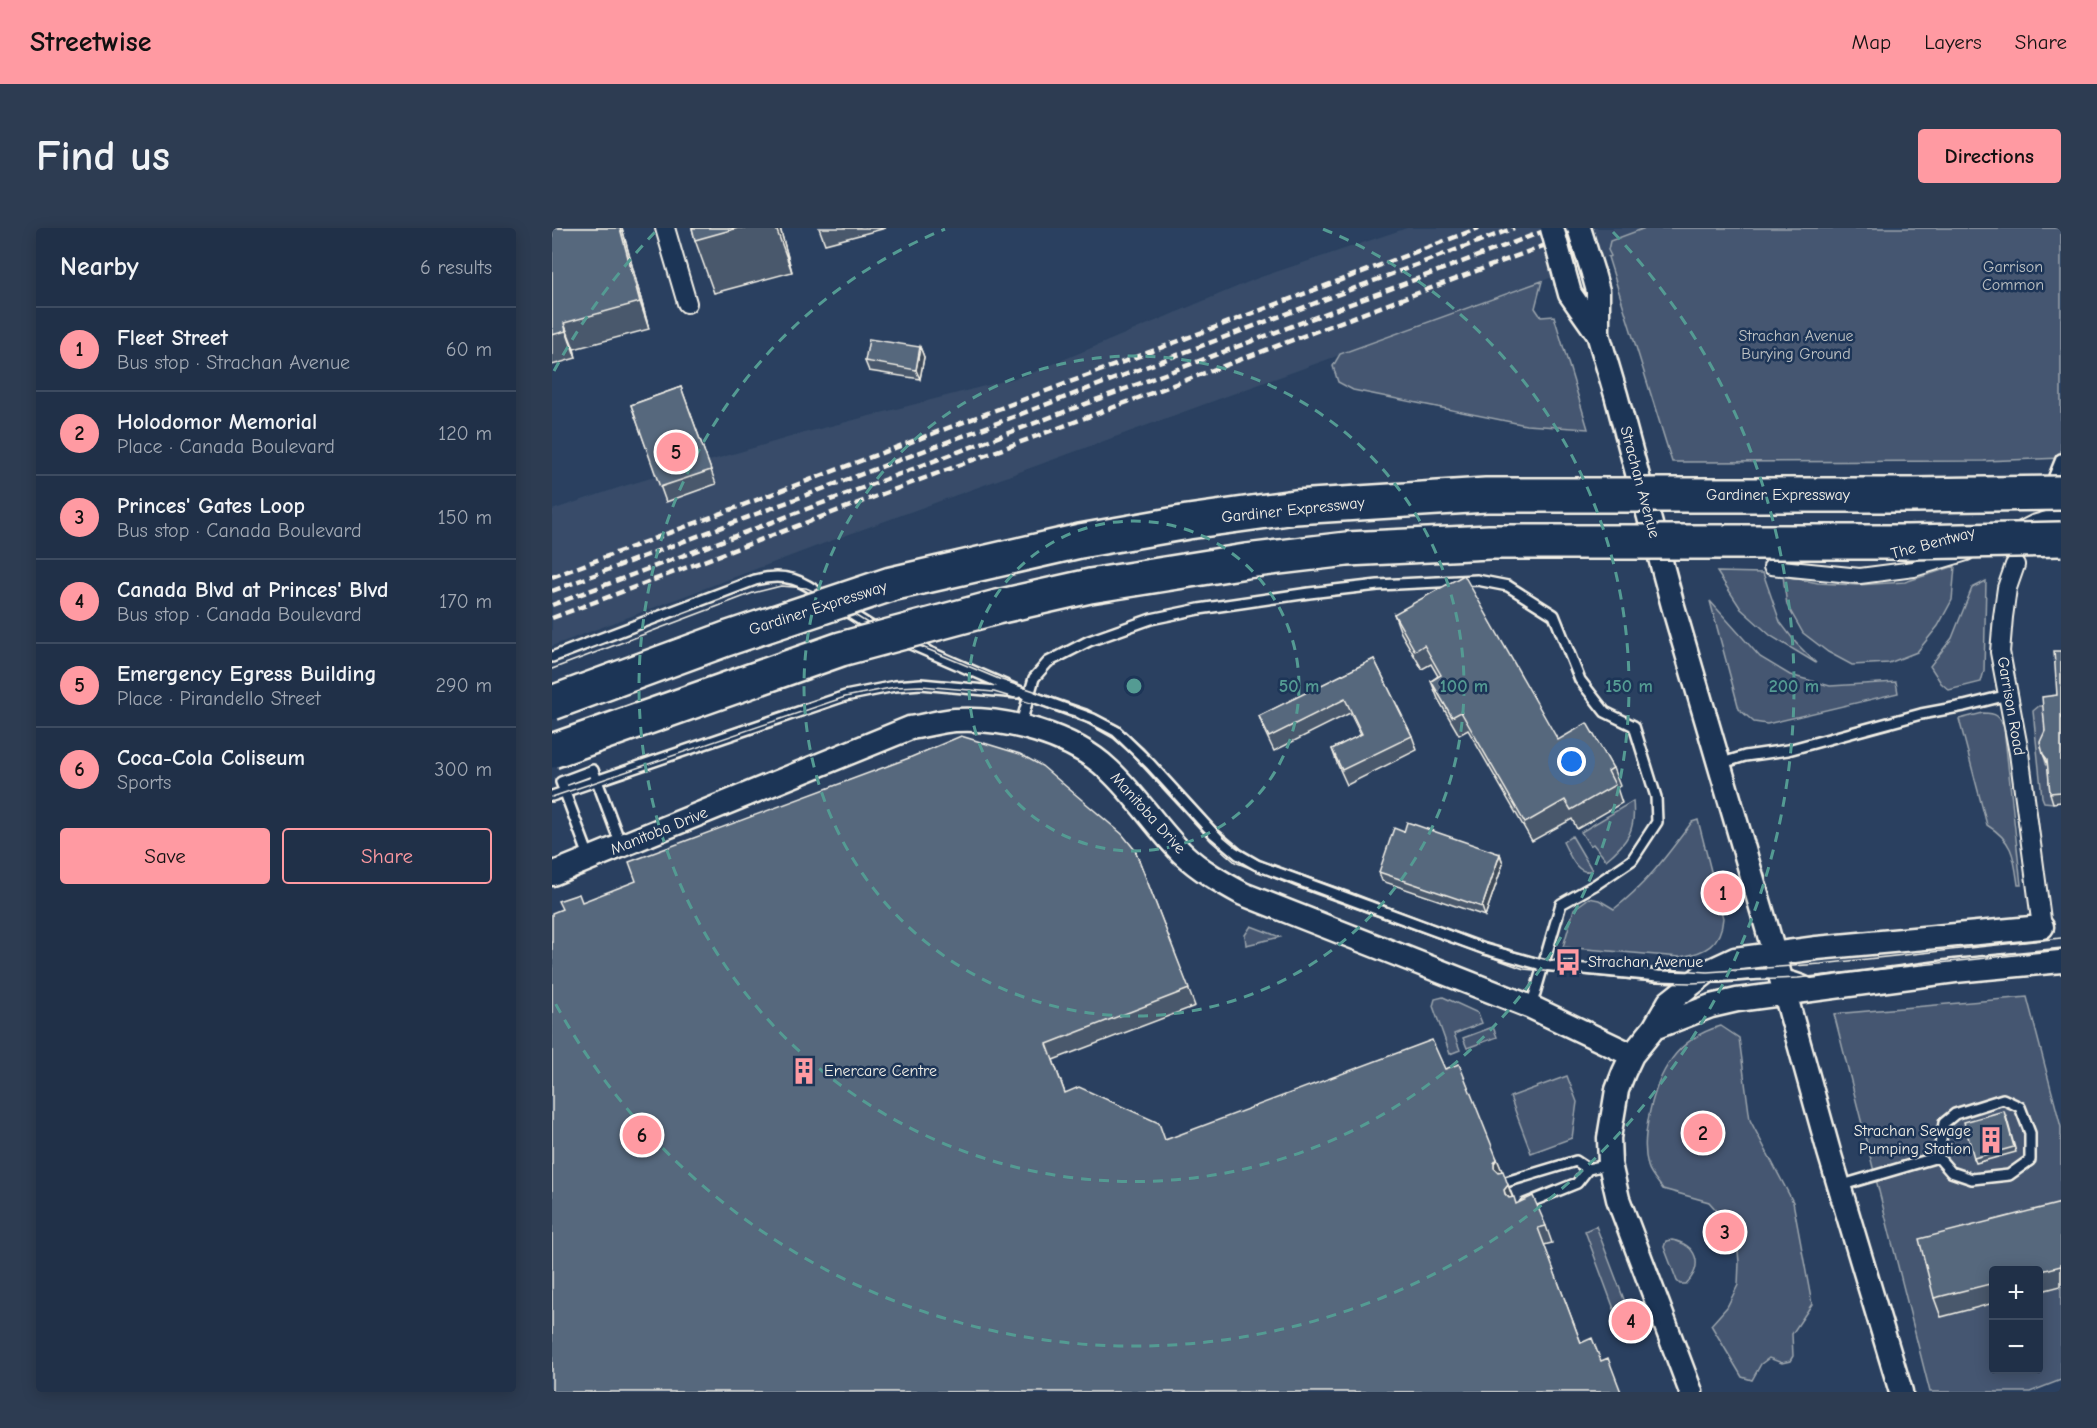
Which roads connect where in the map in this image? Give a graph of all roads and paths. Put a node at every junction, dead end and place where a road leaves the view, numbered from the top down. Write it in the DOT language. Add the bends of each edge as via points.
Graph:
graph roads {
  1 [pos="665,228"];
  2 [pos="1552,228"];
  3 [pos="1579,228"];
  4 [pos="687,303"];
  5 [pos="1598,334"];
  6 [pos="2061,459"];
  7 [pos="2044,508"];
  8 [pos="2061,515"];
  9 [pos="2047,544"];
  10 [pos="2061,548"];
  11 [pos="2018,558"];
  12 [pos="1771,567"];
  13 [pos="552,657"];
  14 [pos="1028,695"];
  15 [pos="2008,695"];
  16 [pos="552,703"];
  17 [pos="1020,727"];
  18 [pos="552,751"];
  19 [pos="1719,764"];
  20 [pos="597,779"];
  21 [pos="565,791"];
  22 [pos="552,796"];
  23 [pos="622,847"];
  24 [pos="590,859"];
  25 [pos="552,874"];
  26 [pos="2042,927"];
  27 [pos="2061,961"];
  28 [pos="1776,963"];
  29 [pos="1542,965"];
  30 [pos="1700,977"];
  31 [pos="1826,988"];
  32 [pos="1785,995"];
  33 [pos="1531,1007"];
  34 [pos="1654,1028"];
  35 [pos="1632,1055"];
  36 [pos="1938,1157"];
  37 [pos="1610,1164"];
  38 [pos="1588,1169"];
  39 [pos="1506,1182"];
  40 [pos="1839,1186"];
  41 [pos="1517,1208"];
  42 [pos="1691,1392"];
  43 [pos="1900,1392"];
  1 -- 4 [label="street"];
  2 -- 5 [label="street, Strachan Avenue, bridge" via="1570,294"];
  3 -- 5 [label="street, Strachan Avenue, bridge" via="1598,291"];
  5 -- 19 [label="street, Strachan Avenue"];
  6 -- 7 [label="lane, Garrison Road"];
  7 -- 8 [label="street, The Bentway"];
  7 -- 11 [label="lane, Garrison Road"];
  7 -- 12 [label="street, The Bentway" via="1979,550 1914,569 1860,576"];
  7 -- 16 [label="highway, Gardiner Expressway, bridge" via="1913,495 1486,495 1315,505 1080,540 891,584"];
  9 -- 10 [label="lane"];
  9 -- 18 [label="highway, bridge" via="1489,542 1347,549 1246,561 1090,586 841,649"];
  11 -- 15 [label="street, Garrison Road" via="2007,588 2000,652"];
  13 -- 14 [label="lane" via="755,580 784,577 810,585 874,629"];
  14 -- 17 [label="lane"];
  14 -- 20 [label="lane" via="921,684 868,690"];
  14 -- 29 [label="lane" via="1116,731 1212,833 1257,865 1485,949"];
  14 -- 29 [label="lane" via="1034,678 1048,662 1089,641 1150,619 1309,592 1378,585 1477,580 1508,586 1554,615 1580,680 1605,712 1634,726 1656,797 1657,822 1632,860 1561,904"];
  15 -- 19 [label="lane"];
  15 -- 26 [label="street, Garrison Road"];
  17 -- 23 [label="street, Manitoba Drive" via="955,720 910,729"];
  17 -- 33 [label="street, Manitoba Drive" via="1077,746 1108,768 1182,853 1212,877 1243,894"];
  19 -- 28 [label="street, Strachan Avenue"];
  20 -- 21 [label="lane" via="593,770 561,782"];
  20 -- 23 [label="lane"];
  21 -- 22 [label="lane"];
  21 -- 24 [label="lane"];
  23 -- 24 [label="street, Manitoba Drive"];
  24 -- 25 [label="street, Manitoba Drive"];
  26 -- 28 [label="street"];
  27 -- 31 [label="street"];
  28 -- 30 [label="street" via="1736,959"];
  28 -- 31 [label="lane" via="1798,978"];
  28 -- 32 [label="street, Strachan Avenue"];
  29 -- 30 [label="lane"];
  29 -- 33 [label="lane"];
  30 -- 34 [label="street" via="1670,1002"];
  31 -- 32 [label="street"];
  32 -- 34 [label="street" via="1712,1006"];
  32 -- 40 [label="street, Strachan Avenue"];
  33 -- 35 [label="street, Manitoba Drive"];
  34 -- 35 [label="street"];
  35 -- 37 [label="street" via="1617,1090 1609,1138"];
  36 -- 36 [label="lane" via="1944,1123 1955,1114 2003,1099 2020,1107 2030,1133 2030,1160 2009,1175 1972,1179 1951,1172"];
  36 -- 40 [label="lane"];
  37 -- 38 [label="lane"];
  37 -- 42 [label="street" via="1618,1199"];
  38 -- 39 [label="lane" via="1576,1161"];
  38 -- 41 [label="lane" via="1576,1183"];
  40 -- 43 [label="street, Strachan Avenue"];
}
